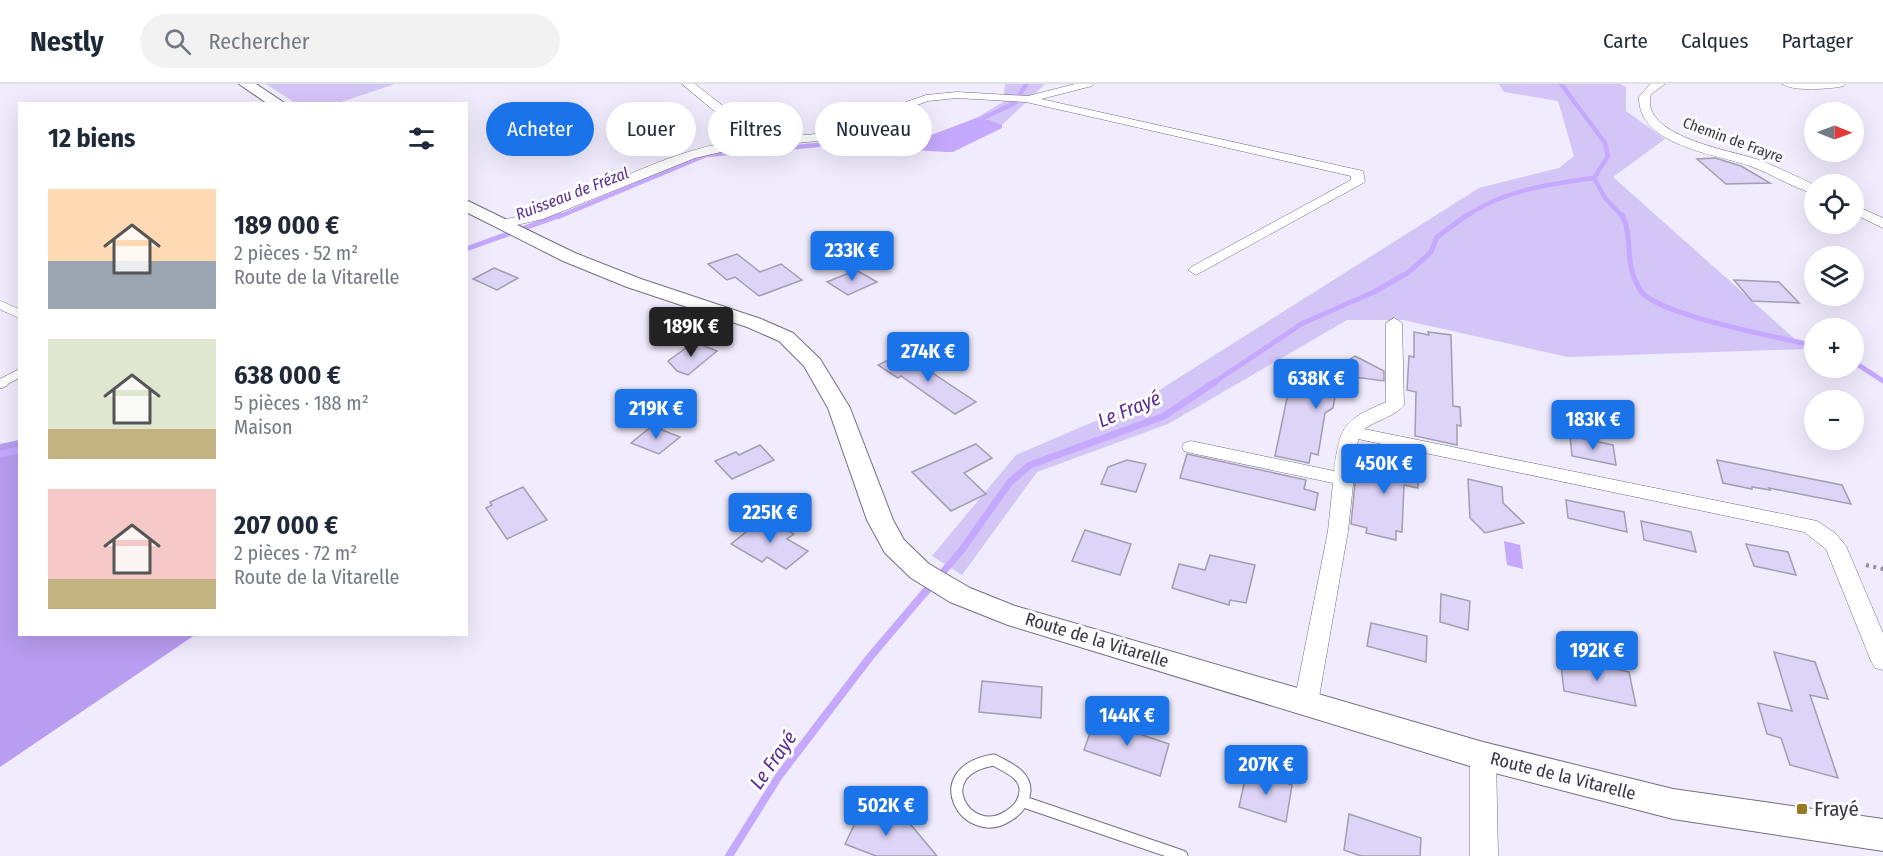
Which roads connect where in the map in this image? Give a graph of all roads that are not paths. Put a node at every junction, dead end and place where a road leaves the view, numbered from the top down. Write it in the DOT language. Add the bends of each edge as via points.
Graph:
graph roads {
  1 [pos="246,84"];
  2 [pos="688,84"];
  3 [pos="1088,84"];
  4 [pos="1659,84"];
  5 [pos="1788,84"];
  6 [pos="1840,84"];
  7 [pos="1026,99"];
  8 [pos="276,102"];
  9 [pos="711,102"];
  10 [pos="803,139"];
  11 [pos="708,152"];
  12 [pos="1804,185"];
  13 [pos="468,206"];
  14 [pos="1864,214"];
  15 [pos="1883,224"];
  16 [pos="512,228"];
  17 [pos="1196,270"];
  18 [pos="0,306"];
  19 [pos="18,313"];
  20 [pos="1394,323"];
  21 [pos="18,375"];
  22 [pos="0,384"];
  23 [pos="1395,405"];
  24 [pos="1351,432"];
  25 [pos="1394,441"];
  26 [pos="1191,447"];
  27 [pos="1344,479"];
  28 [pos="1883,661"];
  29 [pos="1306,703"];
  30 [pos="1483,756"];
  31 [pos="1023,802"];
  32 [pos="1883,835"];
  33 [pos="1182,856"];
  34 [pos="1484,856"];
  1 -- 8 [label="street"];
  2 -- 9 [label="street"];
  3 -- 7 [label="street"];
  4 -- 12 [label="street, Chemin de Frayre" via="1650,89 1644,100 1649,115 1665,132"];
  5 -- 6 [label="street"];
  7 -- 10 [label="street" via="957,95 926,98"];
  7 -- 17 [label="street" via="1358,174 1358,182"];
  11 -- 16 [label="street" via="691,155"];
  13 -- 16 [label="street, Route de la Vitarelle"];
  14 -- 15 [label="street"];
  16 -- 29 [label="street, Route de la Vitarelle" via="634,284 786,337 813,363 839,408 880,520 894,546 923,573 1008,614"];
  18 -- 19 [label="lane"];
  20 -- 23 [label="street"];
  21 -- 22 [label="lane"];
  23 -- 24 [label="street" via="1361,422"];
  23 -- 25 [label="street"];
  24 -- 25 [label="street"];
  24 -- 27 [label="street"];
  25 -- 28 [label="street" via="1810,526 1835,546"];
  26 -- 27 [label="street"];
  27 -- 29 [label="street"];
  29 -- 30 [label="street, Route de la Vitarelle"];
  30 -- 32 [label="street, Route de la Vitarelle" via="1673,804"];
  30 -- 34 [label="street"];
  31 -- 31 [label="lane" via="1025,788 1020,775 994,760 979,761 966,768 958,779 956,793 960,806 971,817 986,822 1002,821 1016,814"];
  31 -- 33 [label="lane"];
}
